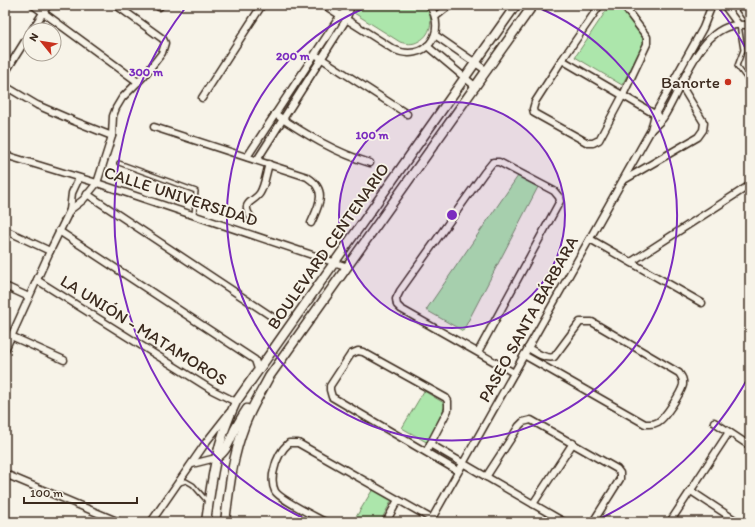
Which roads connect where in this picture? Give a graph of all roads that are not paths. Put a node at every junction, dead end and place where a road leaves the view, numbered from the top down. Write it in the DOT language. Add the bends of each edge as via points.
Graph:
graph roads {
  1 [pos="33,5"];
  2 [pos="48,5"];
  3 [pos="116,5"];
  4 [pos="262,5"];
  5 [pos="324,5"];
  6 [pos="352,5"];
  7 [pos="429,5"];
  8 [pos="450,5"];
  9 [pos="516,5"];
  10 [pos="533,5"];
  11 [pos="600,5"];
  12 [pos="623,5"];
  13 [pos="712,5"];
  14 [pos="724,5"];
  15 [pos="741,5"];
  16 [pos="43,12"];
  17 [pos="340,16"];
  18 [pos="435,17"];
  19 [pos="750,18"];
  20 [pos="346,20"];
  21 [pos="37,22"];
  22 [pos="738,24"];
  23 [pos="750,26"];
  24 [pos="435,35"];
  25 [pos="22,46"];
  26 [pos="427,46"];
  27 [pos="314,54"];
  28 [pos="322,59"];
  29 [pos="562,60"];
  30 [pos="475,63"];
  31 [pos="487,71"];
  32 [pos="5,73"];
  33 [pos="465,78"];
  34 [pos="138,82"];
  35 [pos="750,83"];
  36 [pos="681,85"];
  37 [pos="5,86"];
  38 [pos="476,87"];
  39 [pos="623,95"];
  40 [pos="202,98"];
  41 [pos="275,114"];
  42 [pos="407,114"];
  43 [pos="655,114"];
  44 [pos="662,119"];
  45 [pos="284,120"];
  46 [pos="154,128"];
  47 [pos="651,130"];
  48 [pos="112,136"];
  49 [pos="5,155"];
  50 [pos="247,157"];
  51 [pos="257,160"];
  52 [pos="119,163"];
  53 [pos="370,163"];
  54 [pos="269,164"];
  55 [pos="79,178"];
  56 [pos="622,181"];
  57 [pos="97,183"];
  58 [pos="750,185"];
  59 [pos="87,194"];
  60 [pos="70,210"];
  61 [pos="194,215"];
  62 [pos="252,219"];
  63 [pos="311,223"];
  64 [pos="5,230"];
  65 [pos="59,231"];
  66 [pos="590,239"];
  67 [pos="50,251"];
  68 [pos="334,262"];
  69 [pos="631,262"];
  70 [pos="348,267"];
  71 [pos="37,280"];
  72 [pos="5,286"];
  73 [pos="29,297"];
  74 [pos="702,303"];
  75 [pos="274,318"];
  76 [pos="11,336"];
  77 [pos="6,343"];
  78 [pos="528,348"];
  79 [pos="5,350"];
  80 [pos="478,352"];
  81 [pos="524,355"];
  82 [pos="64,360"];
  83 [pos="255,360"];
  84 [pos="265,360"];
  85 [pos="258,369"];
  86 [pos="514,373"];
  87 [pos="257,399"];
  88 [pos="234,406"];
  89 [pos="714,422"];
  90 [pos="729,432"];
  91 [pos="573,443"];
  92 [pos="430,444"];
  93 [pos="750,446"];
  94 [pos="426,452"];
  95 [pos="216,458"];
  96 [pos="463,463"];
  97 [pos="192,464"];
  98 [pos="458,471"];
  99 [pos="5,474"];
  100 [pos="486,477"];
  101 [pos="178,483"];
  102 [pos="691,491"];
  103 [pos="398,500"];
  104 [pos="209,503"];
  105 [pos="533,504"];
  106 [pos="431,520"];
  107 [pos="119,522"];
  108 [pos="151,522"];
  109 [pos="206,522"];
  110 [pos="225,522"];
  111 [pos="325,522"];
  112 [pos="386,522"];
  113 [pos="564,522"];
  114 [pos="593,522"];
  115 [pos="670,522"];
  116 [pos="738,522"];
  1 -- 16 [label="street"];
  2 -- 16 [label="street"];
  3 -- 34 [label="street" via="165,43 162,53"];
  4 -- 40 [label="street"];
  5 -- 17 [label="street"];
  6 -- 17 [label="street"];
  6 -- 20 [label="street"];
  7 -- 18 [label="street"];
  8 -- 18 [label="street"];
  9 -- 30 [label="main road, BOULEVARD CENTENARIO"];
  10 -- 31 [label="main road, BOULEVARD CENTENARIO"];
  11 -- 29 [label="street"];
  12 -- 39 [label="street" via="647,37 647,44"];
  13 -- 43 [label="street, PASEO SANTA BÁRBARA" via="703,28"];
  14 -- 22 [label="street"];
  15 -- 19 [label="main road"];
  16 -- 21 [label="street"];
  16 -- 34 [label="street"];
  17 -- 20 [label="street"];
  17 -- 27 [label="street"];
  18 -- 24 [label="street"];
  20 -- 26 [label="street" via="399,52 409,54"];
  20 -- 28 [label="street"];
  22 -- 23 [label="street, PASEO SANTA BÁRBARA"];
  22 -- 35 [label="lane" via="743,50 737,66"];
  22 -- 36 [label="street, PASEO SANTA BÁRBARA" via="719,30 711,36"];
  24 -- 26 [label="street"];
  24 -- 30 [label="street"];
  25 -- 32 [label="street"];
  26 -- 33 [label="street"];
  27 -- 28 [label="street"];
  27 -- 41 [label="street"];
  28 -- 42 [label="street"];
  28 -- 45 [label="street"];
  29 -- 39 [label="street"];
  29 -- 39 [label="street" via="533,106 534,113 588,143 593,143 599,140"];
  30 -- 31 [label="street"];
  30 -- 33 [label="main road, BOULEVARD CENTENARIO"];
  31 -- 38 [label="main road, BOULEVARD CENTENARIO"];
  33 -- 38 [label="street"];
  33 -- 68 [label="main road, BOULEVARD CENTENARIO"];
  34 -- 48 [label="street" via="116,108"];
  36 -- 44 [label="street, PASEO SANTA BÁRBARA"];
  36 -- 56 [label="street" via="704,124 703,130 698,137"];
  37 -- 48 [label="street" via="74,122"];
  38 -- 70 [label="main road, BOULEVARD CENTENARIO"];
  39 -- 43 [label="street"];
  41 -- 45 [label="street"];
  41 -- 50 [label="street"];
  43 -- 44 [label="street"];
  43 -- 47 [label="street, PASEO SANTA BÁRBARA"];
  44 -- 47 [label="street, PASEO SANTA BÁRBARA"];
  45 -- 51 [label="street"];
  45 -- 53 [label="street" via="339,152"];
  46 -- 50 [label="street"];
  47 -- 56 [label="street, PASEO SANTA BÁRBARA"];
  48 -- 57 [label="street"];
  49 -- 55 [label="street, CALLE UNIVERSIDAD"];
  50 -- 51 [label="street"];
  51 -- 54 [label="street"];
  52 -- 61 [label="lane" via="196,191"];
  54 -- 62 [label="street" via="260,194 248,204 247,209"];
  54 -- 63 [label="street" via="313,180 321,201"];
  55 -- 57 [label="street, CALLE UNIVERSIDAD"];
  55 -- 60 [label="street" via="72,194"];
  56 -- 66 [label="street, PASEO SANTA BÁRBARA"];
  57 -- 59 [label="street"];
  57 -- 61 [label="street, CALLE UNIVERSIDAD"];
  58 -- 69 [label="street"];
  59 -- 60 [label="street"];
  59 -- 75 [label="street"];
  60 -- 65 [label="street"];
  61 -- 68 [label="street, CALLE UNIVERSIDAD"];
  64 -- 67 [label="street"];
  65 -- 67 [label="street"];
  65 -- 83 [label="street"];
  66 -- 69 [label="street"];
  66 -- 78 [label="street, PASEO SANTA BÁRBARA"];
  67 -- 71 [label="street"];
  68 -- 70 [label="street, CALLE UNIVERSIDAD"];
  68 -- 84 [label="main road, BOULEVARD CENTENARIO"];
  69 -- 74 [label="street"];
  70 -- 87 [label="main road, BOULEVARD CENTENARIO" via="269,377"];
  71 -- 73 [label="street"];
  71 -- 88 [label="street, LA UNIÓN - MATAMOROS"];
  72 -- 73 [label="street"];
  73 -- 76 [label="street"];
  76 -- 77 [label="street"];
  76 -- 82 [label="street"];
  77 -- 79 [label="street"];
  78 -- 81 [label="street, PASEO SANTA BÁRBARA"];
  78 -- 81 [label="street" via="545,357 554,357 580,322 592,322 679,373 684,384 660,421 653,425 646,424"];
  80 -- 80 [label="street" via="401,309 396,299 484,173 493,162 499,162 554,191 560,201"];
  80 -- 86 [label="street"];
  81 -- 86 [label="street, PASEO SANTA BÁRBARA"];
  83 -- 84 [label="street"];
  83 -- 85 [label="street"];
  84 -- 85 [label="main road, BOULEVARD CENTENARIO"];
  85 -- 88 [label="main road, BOULEVARD CENTENARIO"];
  86 -- 96 [label="street, PASEO SANTA BÁRBARA"];
  87 -- 95 [label="main road" via="245,413 226,450"];
  87 -- 110 [label="main road, BOULEVARD CENTENARIO" via="244,427 233,464"];
  88 -- 95 [label="main road, BOULEVARD CENTENARIO"];
  88 -- 97 [label="street, LA UNIÓN - MATAMOROS"];
  89 -- 90 [label="street"];
  90 -- 93 [label="street"];
  90 -- 102 [label="street"];
  91 -- 100 [label="street" via="527,420 519,426"];
  91 -- 105 [label="street"];
  91 -- 114 [label="street" via="617,469 621,476"];
  92 -- 94 [label="street"];
  92 -- 94 [label="street" via="448,410 446,398 363,352 351,354 330,386 332,397"];
  92 -- 96 [label="street"];
  94 -- 98 [label="street"];
  95 -- 97 [label="street"];
  95 -- 104 [label="main road, BOULEVARD CENTENARIO"];
  96 -- 98 [label="street, PASEO SANTA BÁRBARA"];
  96 -- 100 [label="street"];
  97 -- 101 [label="street, LA UNIÓN - MATAMOROS"];
  98 -- 106 [label="street, PASEO SANTA BÁRBARA"];
  99 -- 107 [label="street"];
  100 -- 105 [label="street"];
  101 -- 104 [label="lane" via="186,481 193,485"];
  101 -- 108 [label="street, LA UNIÓN - MATAMOROS"];
  102 -- 115 [label="street"];
  102 -- 116 [label="street"];
  103 -- 106 [label="street"];
  103 -- 111 [label="street" via="298,444 289,443 275,463 272,476 274,490 282,498"];
  103 -- 112 [label="street"];
  104 -- 109 [label="main road, BOULEVARD CENTENARIO"];
  105 -- 113 [label="street"];
}
